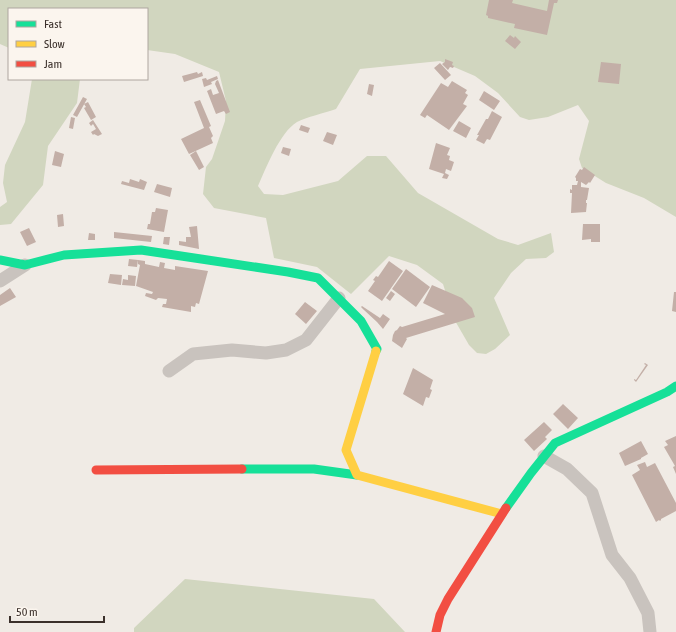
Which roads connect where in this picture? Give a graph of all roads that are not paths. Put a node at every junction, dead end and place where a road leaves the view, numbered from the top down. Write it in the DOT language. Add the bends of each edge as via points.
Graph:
graph roads {
  1 [pos="0,260"];
  2 [pos="25,264"];
  3 [pos="0,280"];
  4 [pos="339,298"];
  5 [pos="169,371"];
  6 [pos="676,386"];
  7 [pos="544,456"];
  8 [pos="96,470"];
  9 [pos="356,475"];
  10 [pos="502,514"];
  11 [pos="436,632"];
  12 [pos="650,632"];
  1 -- 2 [label="street"];
  2 -- 3 [label="street"];
  2 -- 4 [label="street" via="64,255 141,250 318,278"];
  4 -- 5 [label="street" via="306,340 286,350 266,353 232,350 193,354"];
  4 -- 9 [label="street" via="361,320 377,349 346,450"];
  6 -- 7 [label="street" via="555,443"];
  7 -- 10 [label="street"];
  7 -- 12 [label="street" via="567,469 592,493 612,555 630,578 648,614"];
  8 -- 9 [label="street" via="314,470"];
  9 -- 10 [label="street"];
  10 -- 11 [label="street" via="442,610"];
}
